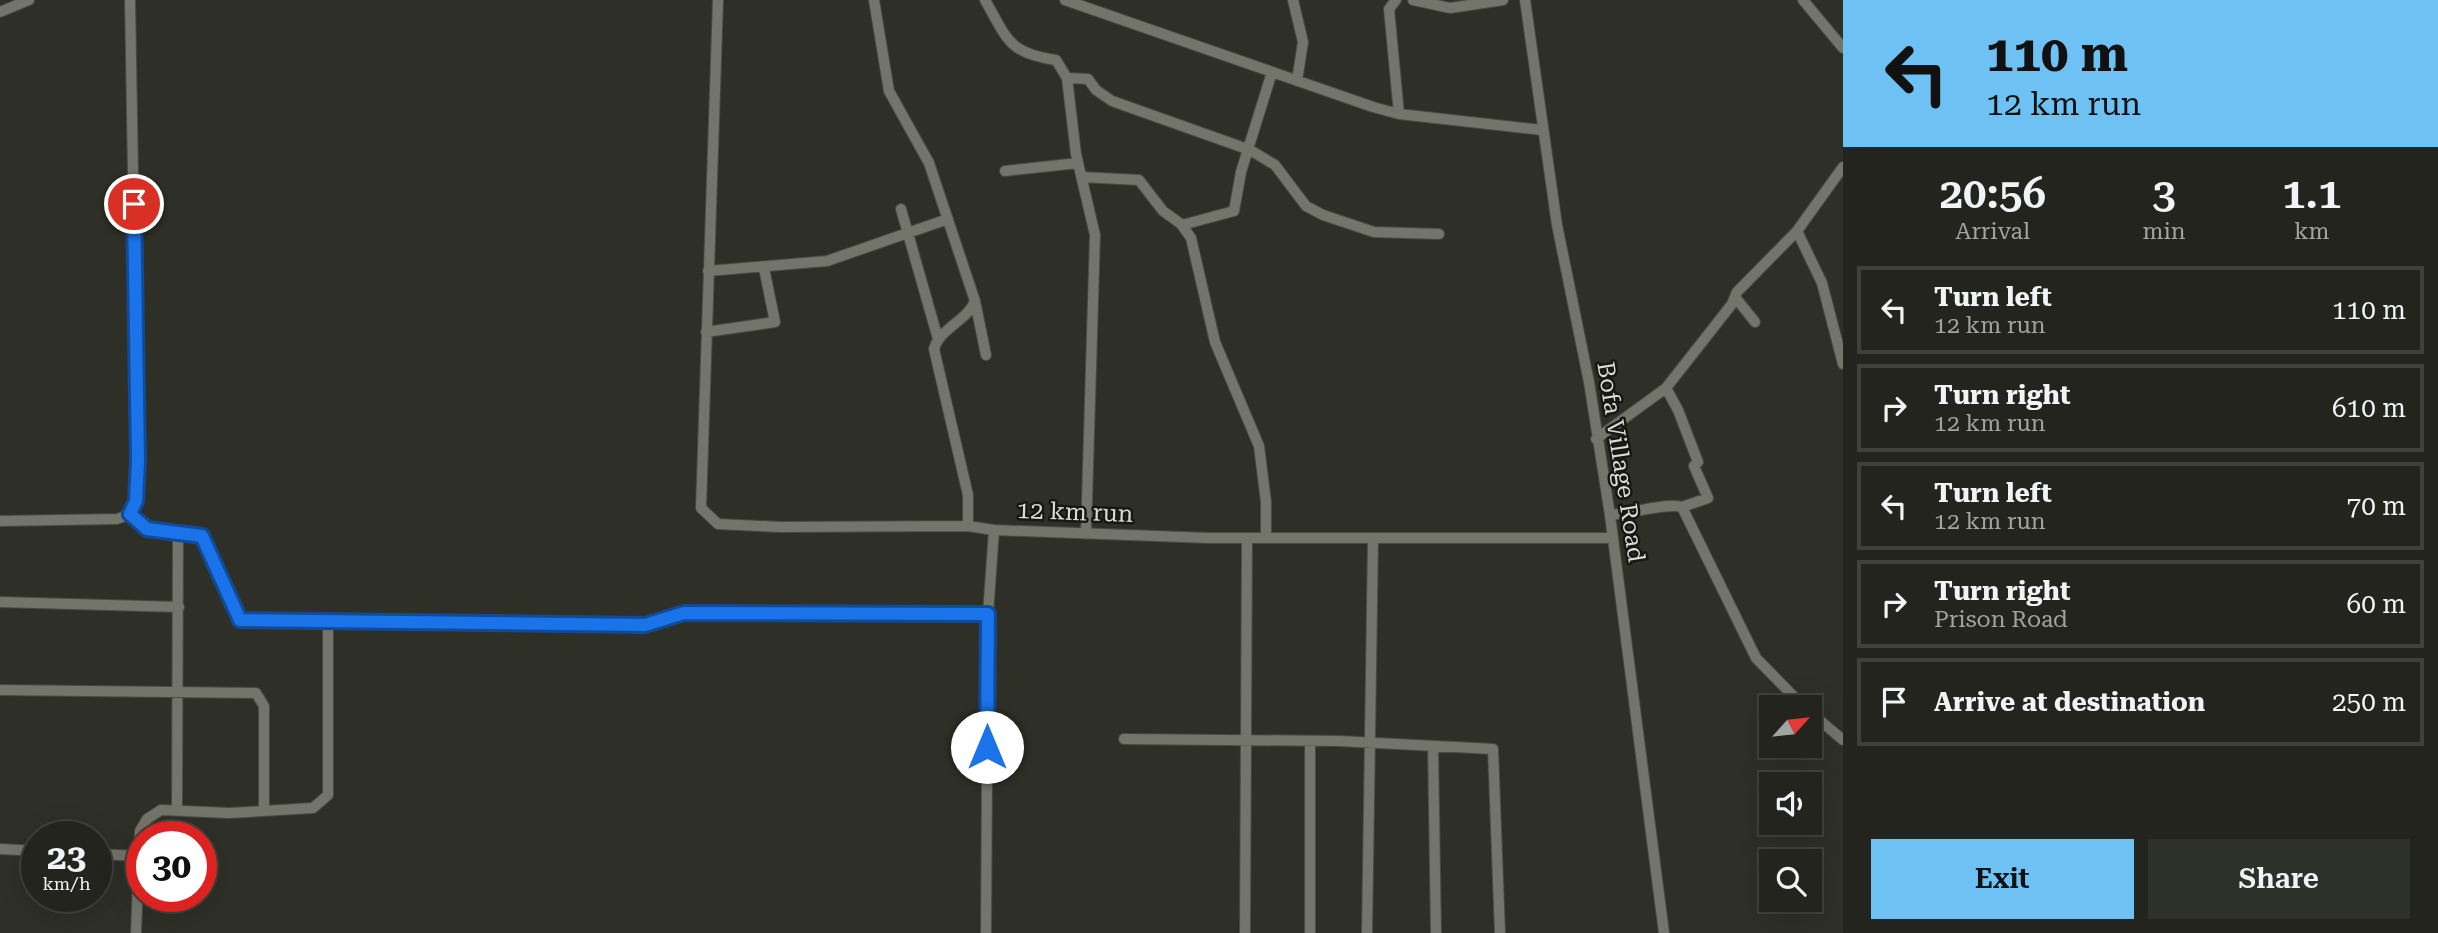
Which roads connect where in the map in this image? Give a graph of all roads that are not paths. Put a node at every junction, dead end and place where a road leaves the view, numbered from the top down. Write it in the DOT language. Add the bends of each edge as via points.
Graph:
graph roads {
  1 [pos="29,0"];
  2 [pos="130,0"];
  3 [pos="718,0"];
  4 [pos="874,0"];
  5 [pos="985,0"];
  6 [pos="1065,0"];
  7 [pos="1293,0"];
  8 [pos="1396,0"];
  9 [pos="1413,0"];
  10 [pos="1503,0"];
  11 [pos="1525,0"];
  12 [pos="1803,0"];
  13 [pos="4,7"];
  14 [pos="1843,48"];
  15 [pos="1272,72"];
  16 [pos="1067,78"];
  17 [pos="1297,80"];
  18 [pos="1399,114"];
  19 [pos="1542,130"];
  20 [pos="1250,150"];
  21 [pos="1079,163"];
  22 [pos="1843,167"];
  23 [pos="1005,171"];
  24 [pos="1082,177"];
  25 [pos="901,209"];
  26 [pos="948,219"];
  27 [pos="1182,225"];
  28 [pos="1797,231"];
  29 [pos="908,233"];
  30 [pos="1439,234"];
  31 [pos="764,268"];
  32 [pos="708,271"];
  33 [pos="1735,296"];
  34 [pos="975,301"];
  35 [pos="1755,322"];
  36 [pos="706,332"];
  37 [pos="938,339"];
  38 [pos="986,355"];
  39 [pos="1843,364"];
  40 [pos="1666,388"];
  41 [pos="1596,439"];
  42 [pos="1682,507"];
  43 [pos="130,514"];
  44 [pos="1610,515"];
  45 [pos="0,521"];
  46 [pos="968,526"];
  47 [pos="994,530"];
  48 [pos="178,533"];
  49 [pos="1086,534"];
  50 [pos="1247,538"];
  51 [pos="1266,538"];
  52 [pos="1612,538"];
  53 [pos="1373,539"];
  54 [pos="0,603"];
  55 [pos="179,607"];
  56 [pos="988,614"];
  57 [pos="328,621"];
  58 [pos="0,690"];
  59 [pos="178,690"];
  60 [pos="1792,695"];
  61 [pos="1822,722"];
  62 [pos="1125,739"];
  63 [pos="1245,740"];
  64 [pos="1843,740"];
  65 [pos="1310,741"];
  66 [pos="1370,744"];
  67 [pos="1433,746"];
  68 [pos="177,810"];
  69 [pos="264,811"];
  70 [pos="146,821"];
  71 [pos="0,849"];
  72 [pos="21,850"];
  73 [pos="137,912"];
  74 [pos="136,933"];
  75 [pos="986,933"];
  76 [pos="1245,933"];
  77 [pos="1310,933"];
  78 [pos="1367,933"];
  79 [pos="1436,933"];
  80 [pos="1500,933"];
  81 [pos="1664,933"];
  1 -- 13 [label="street"];
  2 -- 43 [label="street" via="138,461 136,501"];
  3 -- 32 [label="street"];
  4 -- 26 [label="street" via="889,91 929,163"];
  5 -- 16 [label="street" via="1018,51 1056,61"];
  6 -- 15 [label="street"];
  7 -- 17 [label="street" via="1303,42"];
  8 -- 18 [label="street" via="1390,9"];
  9 -- 10 [label="street" via="1450,8"];
  11 -- 19 [label="street, Bofa Village Road"];
  12 -- 14 [label="street"];
  15 -- 17 [label="street"];
  15 -- 20 [label="street"];
  16 -- 20 [label="street" via="1088,79 1112,101"];
  16 -- 21 [label="street"];
  17 -- 18 [label="street"];
  18 -- 19 [label="street"];
  19 -- 41 [label="street, Bofa Village Road"];
  20 -- 27 [label="street" via="1234,211"];
  20 -- 30 [label="street" via="1275,165 1306,206 1323,215 1374,232"];
  21 -- 23 [label="street"];
  21 -- 24 [label="street"];
  22 -- 28 [label="street"];
  24 -- 27 [label="street" via="1139,180 1163,211"];
  24 -- 49 [label="street" via="1095,235"];
  25 -- 29 [label="street"];
  26 -- 29 [label="street"];
  26 -- 34 [label="street"];
  27 -- 51 [label="street" via="1191,238 1215,342 1259,446"];
  28 -- 33 [label="street"];
  28 -- 39 [label="street" via="1822,283"];
  29 -- 31 [label="street" via="827,261"];
  29 -- 37 [label="street"];
  31 -- 32 [label="street"];
  31 -- 36 [label="street" via="775,322"];
  32 -- 36 [label="street"];
  33 -- 35 [label="street"];
  33 -- 40 [label="street"];
  34 -- 37 [label="street" via="972,310"];
  34 -- 38 [label="street"];
  36 -- 46 [label="street" via="701,508 709,519 718,524 780,527"];
  37 -- 46 [label="street" via="934,349 968,495"];
  40 -- 41 [label="street"];
  40 -- 42 [label="street" via="1683,422 1708,498"];
  41 -- 44 [label="street, Bofa Village Road"];
  42 -- 44 [label="street" via="1673,504"];
  42 -- 60 [label="street" via="1756,658"];
  43 -- 45 [label="street" via="117,519"];
  43 -- 48 [label="street" via="147,529"];
  44 -- 52 [label="street, Bofa Village Road"];
  46 -- 47 [label="street"];
  47 -- 49 [label="street, 12 km run"];
  47 -- 56 [label="street, 12 km run"];
  48 -- 55 [label="street"];
  48 -- 57 [label="street" via="202,536 240,620"];
  49 -- 50 [label="street, 12 km run"];
  50 -- 51 [label="street, 12 km run"];
  50 -- 63 [label="street"];
  51 -- 53 [label="street, 12 km run"];
  52 -- 53 [label="street, 12 km run"];
  52 -- 81 [label="street, Bofa Village Road"];
  53 -- 66 [label="street"];
  54 -- 55 [label="street"];
  55 -- 59 [label="street"];
  56 -- 57 [label="street" via="684,613 645,625"];
  56 -- 75 [label="street, 12 km run"];
  57 -- 69 [label="street" via="328,795 313,808"];
  58 -- 59 [label="street"];
  59 -- 68 [label="street"];
  59 -- 69 [label="street" via="250,691 261,698"];
  61 -- 64 [label="street"];
  62 -- 63 [label="street"];
  63 -- 65 [label="street"];
  63 -- 76 [label="street"];
  65 -- 66 [label="street"];
  65 -- 77 [label="street"];
  66 -- 67 [label="street"];
  66 -- 78 [label="street"];
  67 -- 79 [label="street"];
  67 -- 80 [label="street" via="1493,749"];
  68 -- 69 [label="street"];
  68 -- 70 [label="street" via="161,810"];
  71 -- 72 [label="street"];
  73 -- 74 [label="street"];
}
